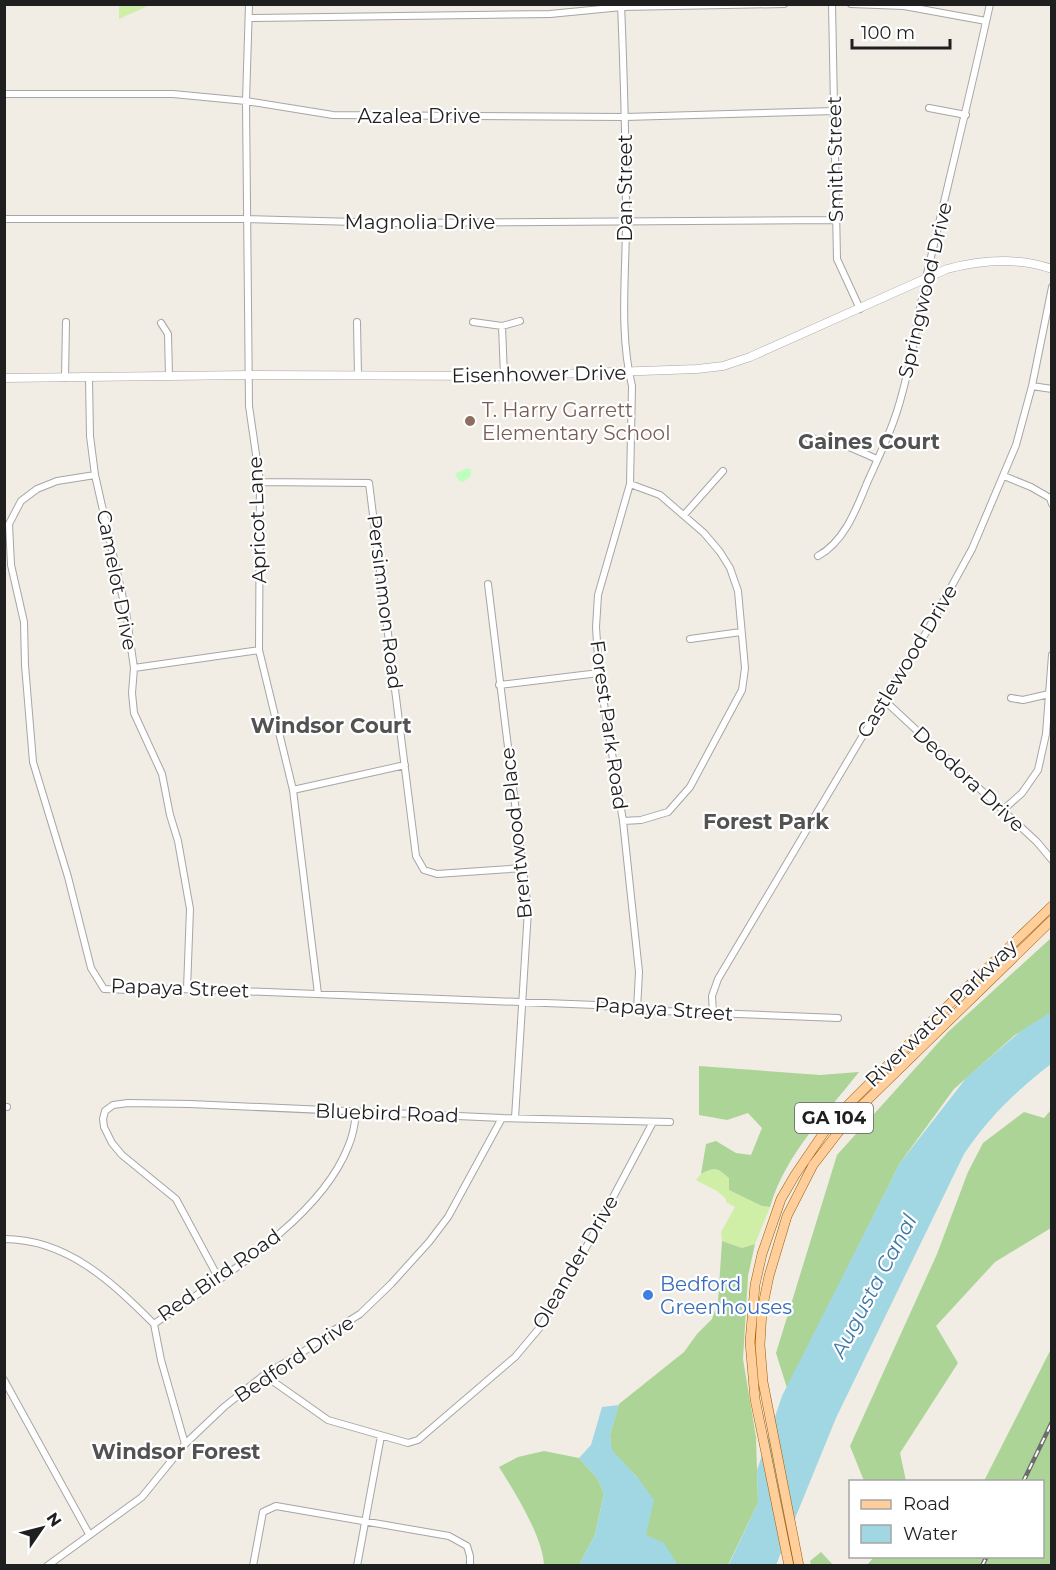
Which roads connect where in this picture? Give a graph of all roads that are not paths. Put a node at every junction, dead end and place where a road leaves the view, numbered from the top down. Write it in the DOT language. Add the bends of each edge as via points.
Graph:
graph roads {
  1 [pos="249,4"];
  2 [pos="784,4"];
  3 [pos="832,4"];
  4 [pos="852,4"];
  5 [pos="990,4"];
  6 [pos="622,6"];
  7 [pos="249,18"];
  8 [pos="986,21"];
  9 [pos="4,94"];
  10 [pos="246,100"];
  11 [pos="929,108"];
  12 [pos="835,111"];
  13 [pos="966,115"];
  14 [pos="625,117"];
  15 [pos="4,219"];
  16 [pos="247,219"];
  17 [pos="836,220"];
  18 [pos="626,223"];
  19 [pos="1052,268"];
  20 [pos="927,277"];
  21 [pos="1052,287"];
  22 [pos="860,309"];
  23 [pos="520,321"];
  24 [pos="66,322"];
  25 [pos="357,322"];
  26 [pos="473,322"];
  27 [pos="162,323"];
  28 [pos="502,326"];
  29 [pos="628,372"];
  30 [pos="250,375"];
  31 [pos="169,376"];
  32 [pos="358,376"];
  33 [pos="504,376"];
  34 [pos="4,378"];
  35 [pos="65,378"];
  36 [pos="89,378"];
  37 [pos="1032,386"];
  38 [pos="1052,389"];
  39 [pos="809,439"];
  40 [pos="877,459"];
  41 [pos="723,471"];
  42 [pos="95,475"];
  43 [pos="1004,476"];
  44 [pos="260,482"];
  45 [pos="630,484"];
  46 [pos="1052,504"];
  47 [pos="684,515"];
  48 [pos="818,556"];
  49 [pos="488,585"];
  50 [pos="741,632"];
  51 [pos="690,639"];
  52 [pos="259,650"];
  53 [pos="1052,655"];
  54 [pos="134,669"];
  55 [pos="599,674"];
  56 [pos="499,685"];
  57 [pos="1049,694"];
  58 [pos="1011,698"];
  59 [pos="884,700"];
  60 [pos="405,765"];
  61 [pos="293,790"];
  62 [pos="1003,810"];
  63 [pos="623,821"];
  64 [pos="1052,860"];
  65 [pos="523,868"];
  66 [pos="1051,907"];
  67 [pos="1052,920"];
  68 [pos="187,989"];
  69 [pos="318,994"];
  70 [pos="523,1002"];
  71 [pos="637,1010"];
  72 [pos="714,1013"];
  73 [pos="838,1018"];
  74 [pos="356,1112"];
  75 [pos="502,1118"];
  76 [pos="515,1118"];
  77 [pos="653,1122"];
  78 [pos="670,1122"];
  79 [pos="4,1239"];
  80 [pos="219,1279"];
  81 [pos="154,1324"];
  82 [pos="264,1375"];
  83 [pos="4,1380"];
  84 [pos="381,1436"];
  85 [pos="185,1444"];
  86 [pos="364,1522"];
  87 [pos="89,1534"];
  88 [pos="252,1563"];
  89 [pos="47,1566"];
  90 [pos="357,1566"];
  91 [pos="470,1566"];
  92 [pos="789,1566"];
  93 [pos="799,1566"];
  1 -- 7 [label="street, Apricot Lane"];
  2 -- 6 [label="street"];
  3 -- 12 [label="street, Smith Street"];
  4 -- 8 [label="street" via="904,6"];
  5 -- 8 [label="street, Springwood Drive"];
  6 -- 7 [label="street" via="550,14"];
  6 -- 14 [label="street, Dan Street"];
  7 -- 10 [label="street, Apricot Lane"];
  8 -- 13 [label="street, Springwood Drive"];
  9 -- 10 [label="street, Azalea Drive" via="173,94"];
  10 -- 14 [label="street, Azalea Drive" via="333,115"];
  10 -- 16 [label="street, Apricot Lane"];
  11 -- 13 [label="street"];
  12 -- 14 [label="street, Azalea Drive"];
  12 -- 17 [label="street, Smith Street"];
  13 -- 20 [label="street, Springwood Drive"];
  14 -- 18 [label="street, Dan Street"];
  15 -- 16 [label="street, Magnolia Drive"];
  16 -- 18 [label="street, Magnolia Drive"];
  16 -- 30 [label="street, Apricot Lane"];
  17 -- 18 [label="street, Magnolia Drive"];
  17 -- 22 [label="street, Smith Street" via="837,259"];
  18 -- 29 [label="street, Dan Street" via="624,302"];
  19 -- 20 [label="street, Eisenhower Drive" via="981,261"];
  20 -- 22 [label="street, Eisenhower Drive"];
  20 -- 40 [label="street, Springwood Drive" via="902,393 890,435"];
  21 -- 37 [label="street, Castlewood Drive"];
  22 -- 29 [label="street, Eisenhower Drive" via="723,366"];
  23 -- 28 [label="street"];
  24 -- 35 [label="street"];
  25 -- 32 [label="street"];
  26 -- 28 [label="street"];
  27 -- 31 [label="street" via="168,334"];
  28 -- 33 [label="street"];
  29 -- 33 [label="street, Eisenhower Drive"];
  29 -- 45 [label="street, Forest Park Road" via="632,386"];
  30 -- 31 [label="street, Eisenhower Drive"];
  30 -- 32 [label="street, Eisenhower Drive"];
  30 -- 44 [label="street, Apricot Lane" via="249,406"];
  31 -- 36 [label="street, Eisenhower Drive"];
  32 -- 33 [label="street, Eisenhower Drive"];
  34 -- 35 [label="street, Eisenhower Drive"];
  35 -- 36 [label="street, Eisenhower Drive"];
  36 -- 42 [label="street, Camelot Drive"];
  37 -- 38 [label="street"];
  37 -- 43 [label="street, Castlewood Drive"];
  39 -- 40 [label="street" via="842,444"];
  40 -- 48 [label="street, Springwood Drive" via="841,536 831,549"];
  41 -- 47 [label="street"];
  42 -- 54 [label="street, Camelot Drive" via="126,612"];
  42 -- 68 [label="street, Papaya Street" via="57,481 37,489 21,501 9,524 11,565 24,622 33,762 91,968 104,989"];
  43 -- 46 [label="street" via="1050,498"];
  43 -- 59 [label="street, Castlewood Drive" via="972,549"];
  44 -- 52 [label="street, Apricot Lane"];
  44 -- 60 [label="street, Persimmon Road" via="369,483"];
  45 -- 47 [label="street" via="660,495"];
  45 -- 55 [label="street, Forest Park Road" via="598,596"];
  47 -- 50 [label="street" via="704,533 730,568 738,591"];
  49 -- 56 [label="street, Brentwood Place"];
  50 -- 51 [label="street"];
  50 -- 63 [label="street" via="745,668 742,690 690,786 669,812"];
  52 -- 54 [label="street"];
  52 -- 61 [label="street, Apricot Lane"];
  53 -- 57 [label="street"];
  54 -- 68 [label="street, Camelot Drive" via="134,713 162,774 190,909"];
  55 -- 56 [label="street"];
  55 -- 63 [label="street, Forest Park Road"];
  56 -- 65 [label="street, Brentwood Place"];
  57 -- 58 [label="street" via="1023,700"];
  57 -- 62 [label="street" via="1038,770 1022,793"];
  59 -- 62 [label="street, Deodora Drive"];
  59 -- 72 [label="street, Castlewood Drive" via="718,979 712,996"];
  60 -- 61 [label="street"];
  60 -- 65 [label="street, Persimmon Road" via="416,856 424,870 437,874"];
  61 -- 69 [label="street, Apricot Lane"];
  62 -- 64 [label="street, Deodora Drive"];
  63 -- 71 [label="street, Forest Park Road" via="639,972"];
  65 -- 70 [label="street, Brentwood Place" via="528,910"];
  66 -- 92 [label="main road, Riverwatch Parkway / GA 104" via="831,1122 795,1175 771,1225 755,1285 750,1342 755,1399"];
  67 -- 93 [label="main road, Riverwatch Parkway / GA 104" via="844,1124 813,1165 787,1216 768,1276 760,1345 763,1382"];
  68 -- 69 [label="street, Papaya Street"];
  69 -- 70 [label="street, Papaya Street"];
  70 -- 71 [label="street, Papaya Street"];
  70 -- 76 [label="street, Brentwood Place"];
  71 -- 72 [label="street, Papaya Street"];
  72 -- 73 [label="street, Papaya Street"];
  74 -- 75 [label="street, Bluebird Road"];
  74 -- 80 [label="street, Red Bird Road" via="348,1148 335,1172 303,1212"];
  74 -- 80 [label="street, Bluebird Road" via="128,1103 113,1105 105,1111 104,1127 112,1143 176,1199"];
  75 -- 76 [label="street, Bluebird Road"];
  75 -- 82 [label="street, Bedford Drive" via="448,1216 392,1284 360,1314"];
  76 -- 77 [label="street, Bluebird Road"];
  77 -- 78 [label="street, Bluebird Road"];
  77 -- 84 [label="street, Oleander Drive" via="542,1324 515,1357 418,1440 408,1443"];
  79 -- 81 [label="street, Red Bird Road" via="25,1239 58,1248 91,1269"];
  80 -- 81 [label="street, Red Bird Road"];
  81 -- 85 [label="street"];
  82 -- 84 [label="street, Oleander Drive" via="328,1420"];
  82 -- 85 [label="street, Bedford Drive"];
  83 -- 87 [label="street"];
  84 -- 86 [label="street"];
  85 -- 87 [label="street, Bedford Drive" via="142,1497"];
  86 -- 88 [label="street" via="276,1506 263,1512"];
  86 -- 90 [label="street"];
  86 -- 91 [label="street" via="449,1536 467,1546"];
  87 -- 89 [label="street, Bedford Drive"];
}
